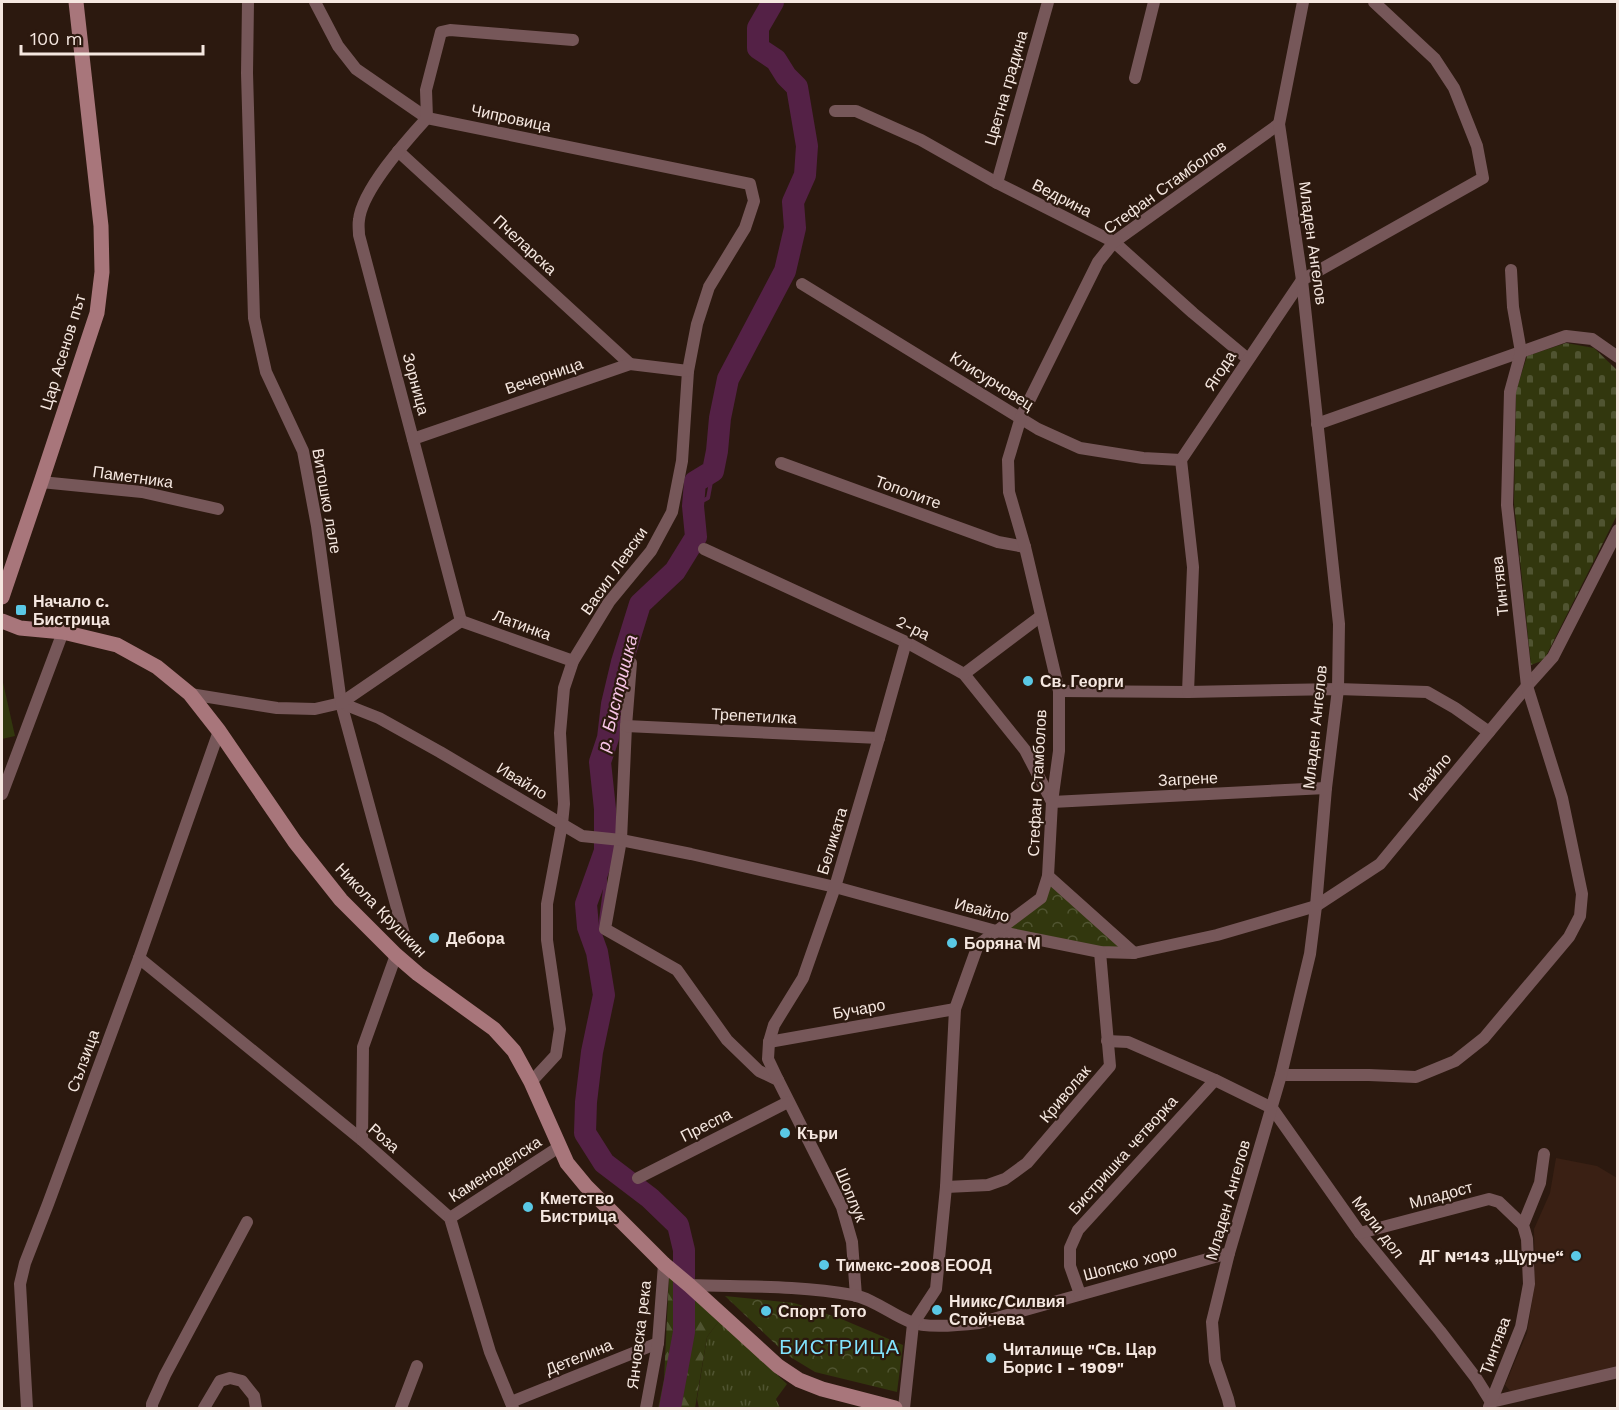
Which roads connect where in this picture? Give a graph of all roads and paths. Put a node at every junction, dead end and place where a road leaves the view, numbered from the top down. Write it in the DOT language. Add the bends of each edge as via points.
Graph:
graph roads {
  1 [pos="76,2"];
  2 [pos="248,2"];
  3 [pos="315,2"];
  4 [pos="1048,2"];
  5 [pos="1154,2"];
  6 [pos="1303,2"];
  7 [pos="1374,2"];
  8 [pos="573,40"];
  9 [pos="1135,78"];
  10 [pos="835,111"];
  11 [pos="427,118"];
  12 [pos="1280,124"];
  13 [pos="398,151"];
  14 [pos="997,183"];
  15 [pos="750,184"];
  16 [pos="1114,242"];
  17 [pos="1511,270"];
  18 [pos="1302,280"];
  19 [pos="802,284"];
  20 [pos="1521,352"];
  21 [pos="1617,357"];
  22 [pos="1248,359"];
  23 [pos="630,364"];
  24 [pos="688,371"];
  25 [pos="1021,417"];
  26 [pos="1317,424"];
  27 [pos="413,439"];
  28 [pos="1181,460"];
  29 [pos="781,463"];
  30 [pos="42,482"];
  31 [pos="218,509"];
  32 [pos="1617,530"];
  33 [pos="1024,547"];
  34 [pos="704,549"];
  35 [pos="2,597"];
  36 [pos="1041,616"];
  37 [pos="2,621"];
  38 [pos="461,621"];
  39 [pos="63,632"];
  40 [pos="906,642"];
  41 [pos="573,661"];
  42 [pos="632,663"];
  43 [pos="964,674"];
  44 [pos="1527,686"];
  45 [pos="1338,688"];
  46 [pos="1059,691"];
  47 [pos="1188,692"];
  48 [pos="190,694"];
  49 [pos="340,703"];
  50 [pos="626,726"];
  51 [pos="219,732"];
  52 [pos="1489,732"];
  53 [pos="879,738"];
  54 [pos="1326,788"];
  55 [pos="2,794"];
  56 [pos="1052,802"];
  57 [pos="562,824"];
  58 [pos="621,840"];
  59 [pos="1048,876"];
  60 [pos="835,887"];
  61 [pos="1316,906"];
  62 [pos="996,931"];
  63 [pos="404,934"];
  64 [pos="1100,952"];
  65 [pos="1134,953"];
  66 [pos="396,955"];
  67 [pos="139,958"];
  68 [pos="955,1009"];
  69 [pos="1107,1041"];
  70 [pos="769,1042"];
  71 [pos="1281,1075"];
  72 [pos="778,1080"];
  73 [pos="1215,1080"];
  74 [pos="531,1082"];
  75 [pos="789,1102"];
  76 [pos="1272,1108"];
  77 [pos="362,1140"];
  78 [pos="559,1148"];
  79 [pos="1544,1154"];
  80 [pos="639,1178"];
  81 [pos="946,1187"];
  82 [pos="450,1218"];
  83 [pos="247,1222"];
  84 [pos="1523,1224"];
  85 [pos="1360,1233"];
  86 [pos="1229,1252"];
  87 [pos="666,1267"];
  88 [pos="689,1285"];
  89 [pos="1080,1294"];
  90 [pos="856,1296"];
  91 [pos="913,1323"];
  92 [pos="658,1343"];
  93 [pos="417,1366"];
  94 [pos="1617,1372"];
  95 [pos="512,1405"];
  96 [pos="1490,1405"];
  97 [pos="27,1408"];
  98 [pos="152,1408"];
  99 [pos="204,1408"];
  100 [pos="256,1408"];
  101 [pos="401,1408"];
  102 [pos="646,1408"];
  103 [pos="895,1408"];
  104 [pos="904,1408"];
  105 [pos="1230,1408"];
  1 -- 30 [label="street, Цар Асенов път" via="101,226 102,272 97,313"];
  2 -- 49 [label="street, Витошко лале" via="254,318 266,372 303,451"];
  3 -- 11 [label="street, Чипровица" via="338,46 356,69"];
  4 -- 14 [label="street, Цветна градина"];
  5 -- 9 [label="street"];
  6 -- 12 [label="street, Младен Ангелов"];
  7 -- 18 [label="street, Ягода" via="1435,59 1454,88 1476,146 1483,178"];
  8 -- 11 [label="street" via="441,32 426,90"];
  10 -- 14 [label="street, Ведрина" via="856,111 921,140"];
  11 -- 13 [label="street, Зорница"];
  11 -- 15 [label="street, Чипровица"];
  12 -- 16 [label="street, Стефан Стамболов"];
  12 -- 18 [label="street, Младен Ангелов"];
  13 -- 23 [label="street, Пчеларска"];
  13 -- 27 [label="street, Зорница" via="363,203 359,235"];
  14 -- 16 [label="street, Ведрина"];
  15 -- 24 [label="street, Васил Левски" via="754,201 745,228 710,287 697,324"];
  16 -- 22 [label="street, Ведрина"];
  16 -- 25 [label="street, Стефан Стамболов" via="1098,262"];
  17 -- 20 [label="street, Тинтява"];
  18 -- 22 [label="street, Ягода"];
  18 -- 26 [label="street, Младен Ангелов"];
  19 -- 25 [label="street, Клисурчовец"];
  20 -- 21 [label="street" via="1566,336 1592,339"];
  20 -- 26 [label="street"];
  20 -- 44 [label="street, Тинтява" via="1510,392 1507,505"];
  22 -- 28 [label="street, Ягода"];
  23 -- 24 [label="street, Вечерница"];
  23 -- 27 [label="street, Вечерница"];
  24 -- 41 [label="street, Васил Левски" via="682,461 672,512 651,551 609,602"];
  25 -- 28 [label="street, Клисурчовец" via="1080,448"];
  25 -- 33 [label="street, Стефан Стамболов" via="1008,460 1009,492"];
  26 -- 45 [label="street, Младен Ангелов" via="1339,624"];
  27 -- 38 [label="street, Зорница"];
  28 -- 47 [label="street" via="1193,567"];
  29 -- 33 [label="street, Тополите" via="998,542"];
  30 -- 31 [label="street, Паметника" via="142,492"];
  30 -- 35 [label="street, Цар Асенов път"];
  32 -- 44 [label="street, Ивайло" via="1553,657"];
  33 -- 36 [label="street, Стефан Стамболов"];
  34 -- 40 [label="street, 2-ра"];
  36 -- 43 [label="street"];
  36 -- 46 [label="street, Стефан Стамболов"];
  37 -- 39 [label="street, Никола Крушкин" via="20,628"];
  38 -- 41 [label="street, Латинка"];
  38 -- 49 [label="street"];
  39 -- 48 [label="street, Никола Крушкин" via="117,645 156,667"];
  39 -- 55 [label="street"];
  40 -- 43 [label="street, 2-ра"];
  40 -- 53 [label="street, Беликата"];
  41 -- 57 [label="street, Васил Левски" via="564,688 560,733"];
  42 -- 50 [label="street"];
  43 -- 56 [label="street, 2-ра" via="1025,750"];
  44 -- 52 [label="street, Ивайло"];
  44 -- 71 [label="street, Тинтява" via="1562,798 1582,894 1580,916 1569,937 1485,1038 1455,1061 1416,1077"];
  45 -- 47 [label="street"];
  45 -- 52 [label="street" via="1427,692"];
  45 -- 54 [label="street, Младен Ангелов"];
  46 -- 47 [label="street"];
  46 -- 56 [label="street, Стефан Стамболов" via="1059,750"];
  48 -- 49 [label="street" via="277,708 315,709"];
  48 -- 51 [label="street, Никола Крушкин"];
  49 -- 57 [label="street, Ивайло" via="379,718"];
  49 -- 63 [label="street, Витошко лале"];
  50 -- 53 [label="street, Трепетилка"];
  50 -- 58 [label="street"];
  51 -- 66 [label="street, Никола Крушкин" via="295,842 341,900"];
  51 -- 67 [label="street, Сълзица"];
  52 -- 61 [label="street, Ивайло" via="1380,864"];
  53 -- 60 [label="street, Беликата"];
  54 -- 56 [label="street, Загрене"];
  54 -- 61 [label="street, Младен Ангелов"];
  56 -- 59 [label="street, Стефан Стамболов"];
  57 -- 58 [label="street, Ивайло" via="582,836"];
  57 -- 74 [label="street, Васил Левски" via="547,904 547,940 560,1029 556,1055"];
  58 -- 60 [label="street, Ивайло"];
  58 -- 72 [label="street" via="605,929 677,970 727,1040 759,1071"];
  59 -- 62 [label="street, Стефан Стамболов" via="1041,898"];
  59 -- 65 [label="street"];
  60 -- 62 [label="street, Ивайло"];
  60 -- 70 [label="street, Беликата" via="803,978 774,1025"];
  61 -- 65 [label="street, Ивайло" via="1217,935"];
  61 -- 71 [label="street, Младен Ангелов" via="1310,954"];
  62 -- 64 [label="street, Ивайло"];
  62 -- 68 [label="street, Стефан Стамболов" via="978,945"];
  64 -- 65 [label="street, Ивайло"];
  64 -- 69 [label="street, Криволак"];
  66 -- 74 [label="street, Никола Крушкин" via="494,1029 514,1051"];
  66 -- 77 [label="street" via="363,1047"];
  67 -- 77 [label="street, Роза"];
  67 -- 97 [label="street, Сълзица" via="25,1263 20,1284"];
  68 -- 70 [label="street, Бучаро"];
  68 -- 81 [label="street, Стефан Стамболов"];
  69 -- 73 [label="street, Мали дол" via="1128,1042"];
  69 -- 81 [label="street, Криволак" via="1110,1066 1027,1163 1005,1179 988,1185"];
  70 -- 72 [label="street, Шоплук" via="768,1059"];
  71 -- 76 [label="street, Младен Ангелов"];
  72 -- 75 [label="street, Шоплук"];
  73 -- 76 [label="street, Мали дол"];
  73 -- 89 [label="street, Бистришка четворка" via="1078,1230 1070,1248 1070,1266"];
  74 -- 78 [label="street, Никола Крушкин"];
  75 -- 80 [label="street, Преспа"];
  75 -- 90 [label="street, Шоплук" via="842,1207 852,1242"];
  76 -- 85 [label="street, Мали дол"];
  76 -- 86 [label="street, Младен Ангелов"];
  77 -- 82 [label="street, Роза"];
  78 -- 82 [label="street, Каменоделска"];
  78 -- 87 [label="street, Никола Крушкин" via="586,1186"];
  79 -- 84 [label="street" via="1540,1183"];
  81 -- 91 [label="street, Стефан Стамболов" via="936,1289"];
  82 -- 95 [label="street" via="490,1352"];
  83 -- 98 [label="street" via="165,1375"];
  84 -- 85 [label="street, Младост" via="1499,1202 1489,1199"];
  84 -- 96 [label="street, Тинтява" via="1529,1284 1521,1327"];
  85 -- 96 [label="street, Мали дол" via="1476,1378"];
  86 -- 89 [label="street, Шопско хоро"];
  86 -- 105 [label="street, Младен Ангелов" via="1212,1322 1215,1361"];
  87 -- 88 [label="street, Никола Крушкин"];
  87 -- 92 [label="street, Янчовска река"];
  88 -- 90 [label="street, Шопско хоро" via="815,1290"];
  88 -- 103 [label="street, Никола Крушкин" via="799,1380"];
  89 -- 91 [label="street, Шопско хоро" via="980,1323"];
  90 -- 91 [label="street, Шопско хоро"];
  91 -- 104 [label="street, Стефан Стамболов"];
  92 -- 95 [label="street, Детелина"];
  92 -- 102 [label="street, Янчовска река"];
  93 -- 101 [label="street"];
  94 -- 96 [label="street"];
  99 -- 100 [label="street" via="220,1382 230,1378 242,1381 254,1396"];
}
